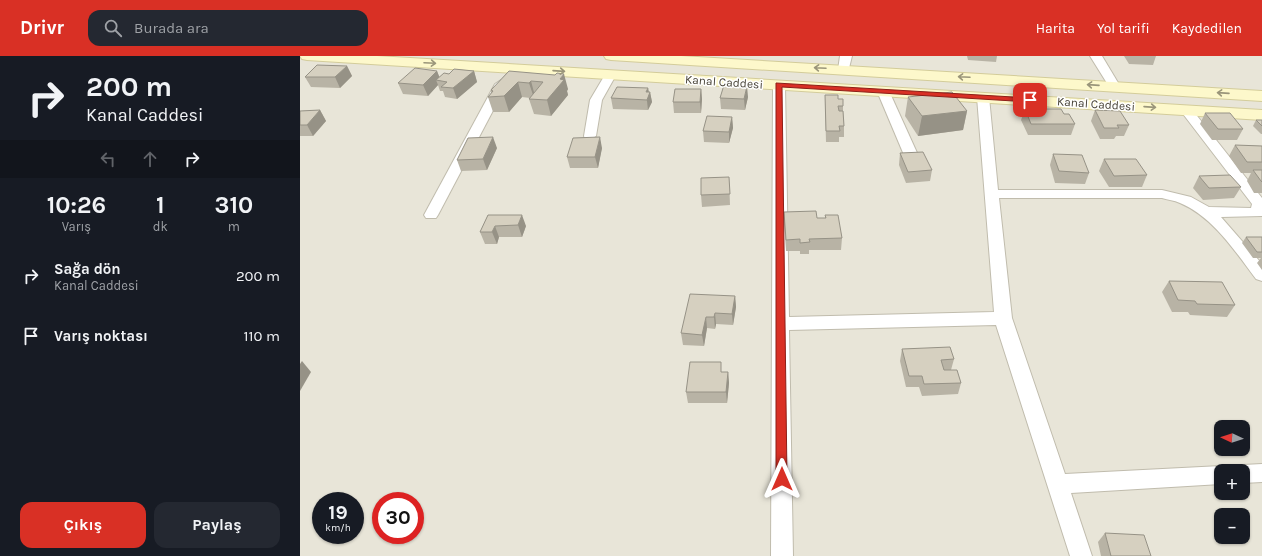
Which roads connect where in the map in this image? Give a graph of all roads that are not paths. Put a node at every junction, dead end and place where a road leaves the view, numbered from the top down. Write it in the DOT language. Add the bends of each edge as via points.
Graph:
graph roads {
  1 [pos="307,56"];
  2 [pos="611,56"];
  3 [pos="1096,56"];
  4 [pos="845,63"];
  5 [pos="510,68"];
  6 [pos="610,75"];
  7 [pos="779,85"];
  8 [pos="1114,86"];
  9 [pos="882,91"];
  10 [pos="1262,96"];
  11 [pos="983,97"];
  12 [pos="1186,110"];
  13 [pos="1262,115"];
  14 [pos="590,136"];
  15 [pos="911,154"];
  16 [pos="991,194"];
  17 [pos="1206,212"];
  18 [pos="431,215"];
  19 [pos="1262,275"];
  20 [pos="1003,318"];
  21 [pos="780,324"];
  22 [pos="1262,473"];
  23 [pos="1250,474"];
  24 [pos="1214,475"];
  25 [pos="1057,484"];
  26 [pos="782,556"];
  27 [pos="1081,556"];
  1 -- 5 [label="main road, Kanal Caddesi, one-way"];
  4 -- 2 [label="main road, one-way"];
  3 -- 8 [label="street"];
  8 -- 4 [label="main road, one-way"];
  5 -- 6 [label="main road, Kanal Caddesi, one-way"];
  5 -- 18 [label="street"];
  6 -- 7 [label="main road, Kanal Caddesi"];
  6 -- 14 [label="street" via="596,100"];
  7 -- 9 [label="main road, Kanal Caddesi"];
  7 -- 21 [label="street"];
  10 -- 8 [label="main road, one-way"];
  9 -- 11 [label="main road, Kanal Caddesi"];
  9 -- 15 [label="street"];
  11 -- 12 [label="main road, Kanal Caddesi, one-way"];
  11 -- 16 [label="street"];
  12 -- 13 [label="main road, Kanal Caddesi"];
  12 -- 17 [label="street" via="1259,204 1257,212"];
  16 -- 17 [label="street" via="1162,194 1184,199"];
  16 -- 20 [label="street"];
  17 -- 19 [label="street"];
  20 -- 21 [label="street"];
  20 -- 25 [label="street"];
  21 -- 26 [label="street"];
  22 -- 23 [label="street"];
  24 -- 25 [label="street"];
  25 -- 27 [label="street"];
}
